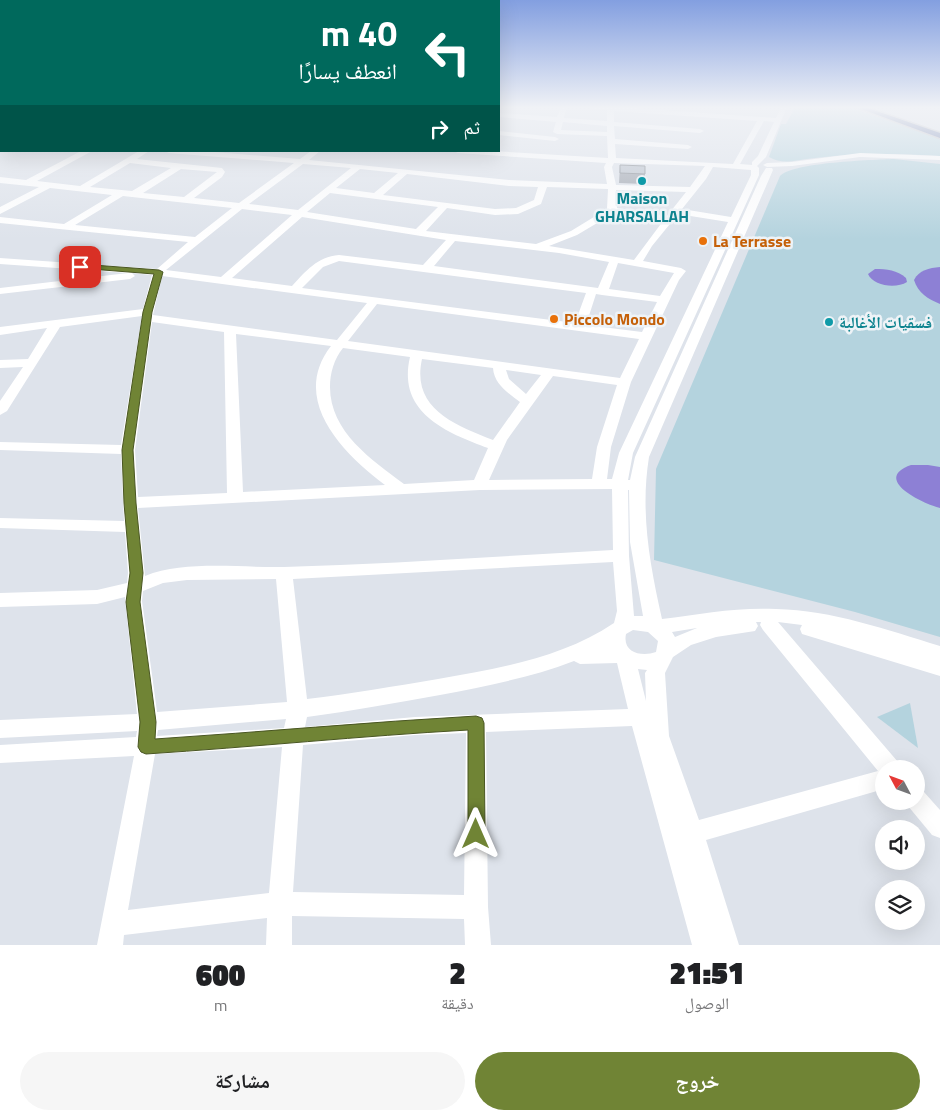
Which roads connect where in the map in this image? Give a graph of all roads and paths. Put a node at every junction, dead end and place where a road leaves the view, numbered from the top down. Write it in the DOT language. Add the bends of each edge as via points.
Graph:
graph roads {
  1 [pos="552,151"];
  2 [pos="611,151"];
  3 [pos="685,151"];
  4 [pos="745,151"];
  5 [pos="767,151"];
  6 [pos="86,152"];
  7 [pos="143,152"];
  8 [pos="184,152"];
  9 [pos="315,152"];
  10 [pos="464,152"];
  11 [pos="198,153"];
  12 [pos="482,155"];
  13 [pos="551,158"];
  14 [pos="940,158"];
  15 [pos="130,160"];
  16 [pos="303,160"];
  17 [pos="611,160"];
  18 [pos="677,163"];
  19 [pos="710,164"];
  20 [pos="180,166"];
  21 [pos="358,166"];
  22 [pos="738,166"];
  23 [pos="761,166"];
  24 [pos="219,170"];
  25 [pos="406,171"];
  26 [pos="0,180"];
  27 [pos="27,183"];
  28 [pos="49,185"];
  29 [pos="543,185"];
  30 [pos="612,186"];
  31 [pos="81,188"];
  32 [pos="328,190"];
  33 [pos="692,190"];
  34 [pos="121,193"];
  35 [pos="134,194"];
  36 [pos="376,196"];
  37 [pos="186,200"];
  38 [pos="240,206"];
  39 [pos="444,206"];
  40 [pos="612,210"];
  41 [pos="0,211"];
  42 [pos="677,211"];
  43 [pos="300,214"];
  44 [pos="670,219"];
  45 [pos="0,220"];
  46 [pos="734,220"];
  47 [pos="65,227"];
  48 [pos="418,233"];
  49 [pos="453,238"];
  50 [pos="197,240"];
  51 [pos="536,247"];
  52 [pos="615,259"];
  53 [pos="0,261"];
  54 [pos="637,263"];
  55 [pos="426,268"];
  56 [pos="153,272"];
  57 [pos="223,281"];
  58 [pos="294,290"];
  59 [pos="0,291"];
  60 [pos="597,291"];
  61 [pos="665,300"];
  62 [pos="373,302"];
  63 [pos="148,315"];
  64 [pos="56,324"];
  65 [pos="578,327"];
  66 [pos="230,328"];
  67 [pos="0,331"];
  68 [pos="646,336"];
  69 [pos="339,344"];
  70 [pos="417,354"];
  71 [pos="32,363"];
  72 [pos="0,364"];
  73 [pos="500,366"];
  74 [pos="549,373"];
  75 [pos="624,382"];
  76 [pos="528,401"];
  77 [pos="0,411"];
  78 [pos="0,446"];
  79 [pos="495,446"];
  80 [pos="128,450"];
  81 [pos="599,484"];
  82 [pos="620,484"];
  83 [pos="480,485"];
  84 [pos="636,486"];
  85 [pos="401,489"];
  86 [pos="235,496"];
  87 [pos="130,503"];
  88 [pos="0,522"];
  89 [pos="132,527"];
  90 [pos="621,556"];
  91 [pos="284,573"];
  92 [pos="134,588"];
  93 [pos="0,600"];
  94 [pos="769,624"];
  95 [pos="655,627"];
  96 [pos="620,629"];
  97 [pos="940,654"];
  98 [pos="664,655"];
  99 [pos="571,656"];
  100 [pos="625,656"];
  101 [pos="940,668"];
  102 [pos="298,709"];
  103 [pos="640,717"];
  104 [pos="148,722"];
  105 [pos="476,723"];
  106 [pos="0,729"];
  107 [pos="294,737"];
  108 [pos="146,747"];
  109 [pos="0,754"];
  110 [pos="882,760"];
  111 [pos="875,782"];
  112 [pos="925,810"];
  113 [pos="940,827"];
  114 [pos="692,833"];
  115 [pos="280,904"];
  116 [pos="476,907"];
  117 [pos="112,935"];
  118 [pos="279,945"];
  119 [pos="478,945"];
  120 [pos="705,945"];
  121 [pos="726,945"];
  1 -- 13 [label="street"];
  2 -- 17 [label="street"];
  3 -- 18 [label="street"];
  4 -- 22 [label="street"];
  5 -- 23 [label="street"];
  6 -- 27 [label="street"];
  7 -- 15 [label="street"];
  8 -- 11 [label="street"];
  9 -- 16 [label="street"];
  10 -- 12 [label="street"];
  11 -- 16 [label="street"];
  11 -- 24 [label="street"];
  12 -- 13 [label="street"];
  13 -- 17 [label="street"];
  14 -- 23 [label="street" via="860,155"];
  15 -- 20 [label="street"];
  15 -- 31 [label="street"];
  16 -- 21 [label="street"];
  16 -- 38 [label="street"];
  17 -- 18 [label="street"];
  17 -- 30 [label="street" via="608,167"];
  18 -- 19 [label="street"];
  19 -- 22 [label="street"];
  19 -- 33 [label="street"];
  20 -- 24 [label="street"];
  20 -- 35 [label="street"];
  21 -- 25 [label="street"];
  21 -- 32 [label="street"];
  22 -- 23 [label="street"];
  23 -- 46 [label="street"];
  23 -- 84 [label="street" via="642,457"];
  24 -- 37 [label="street" via="219,175"];
  25 -- 29 [label="street"];
  25 -- 36 [label="street"];
  26 -- 27 [label="street"];
  27 -- 28 [label="street"];
  28 -- 31 [label="street"];
  28 -- 41 [label="street"];
  29 -- 30 [label="street"];
  29 -- 39 [label="street" via="538,202 518,211 494,212"];
  30 -- 33 [label="street"];
  30 -- 40 [label="street"];
  31 -- 34 [label="street"];
  32 -- 36 [label="street"];
  32 -- 43 [label="street"];
  33 -- 42 [label="street"];
  34 -- 35 [label="street"];
  34 -- 47 [label="street"];
  35 -- 37 [label="street"];
  36 -- 39 [label="street"];
  37 -- 38 [label="street"];
  38 -- 43 [label="street"];
  38 -- 50 [label="street"];
  39 -- 48 [label="street"];
  40 -- 44 [label="street"];
  40 -- 51 [label="street" via="574,233"];
  42 -- 44 [label="street"];
  42 -- 46 [label="street"];
  43 -- 48 [label="street"];
  43 -- 57 [label="street"];
  44 -- 54 [label="street"];
  45 -- 47 [label="street"];
  46 -- 82 [label="street" via="626,453"];
  47 -- 50 [label="street"];
  48 -- 49 [label="street"];
  49 -- 51 [label="street"];
  49 -- 55 [label="street"];
  50 -- 56 [label="street"];
  51 -- 52 [label="street"];
  52 -- 54 [label="street"];
  52 -- 60 [label="street"];
  53 -- 56 [label="street"];
  54 -- 61 [label="street" via="680,271"];
  55 -- 58 [label="street" via="334,258 320,263"];
  55 -- 60 [label="street"];
  56 -- 57 [label="street"];
  56 -- 59 [label="street"];
  56 -- 63 [label="street"];
  57 -- 58 [label="street"];
  58 -- 62 [label="street"];
  60 -- 61 [label="street"];
  60 -- 65 [label="street"];
  61 -- 68 [label="street"];
  62 -- 65 [label="street"];
  62 -- 69 [label="street"];
  63 -- 64 [label="street"];
  63 -- 66 [label="street"];
  63 -- 80 [label="street"];
  64 -- 67 [label="street"];
  64 -- 71 [label="street"];
  65 -- 68 [label="street"];
  66 -- 69 [label="street"];
  66 -- 86 [label="street"];
  68 -- 75 [label="street"];
  69 -- 70 [label="street"];
  69 -- 85 [label="street" via="328,360 323,378 326,411 336,430 353,450"];
  70 -- 73 [label="street"];
  70 -- 79 [label="street" via="412,370 413,380 423,404 448,426"];
  71 -- 72 [label="street"];
  71 -- 77 [label="street"];
  73 -- 74 [label="street"];
  73 -- 76 [label="street" via="504,381"];
  74 -- 75 [label="street"];
  74 -- 76 [label="street"];
  75 -- 81 [label="street" via="604,447"];
  76 -- 79 [label="street"];
  78 -- 80 [label="street"];
  79 -- 83 [label="street"];
  80 -- 87 [label="street"];
  81 -- 82 [label="street"];
  81 -- 83 [label="street"];
  82 -- 84 [label="street"];
  82 -- 90 [label="street"];
  83 -- 85 [label="street"];
  84 -- 95 [label="street" via="639,556"];
  85 -- 86 [label="street"];
  86 -- 87 [label="street"];
  87 -- 89 [label="street"];
  88 -- 89 [label="street"];
  89 -- 92 [label="street" via="137,573"];
  90 -- 91 [label="street"];
  90 -- 96 [label="street" via="626,611"];
  91 -- 92 [label="street" via="174,575"];
  91 -- 102 [label="street"];
  92 -- 93 [label="street" via="97,597"];
  92 -- 104 [label="street"];
  94 -- 98 [label="street" via="689,637"];
  94 -- 101 [label="street" via="831,634"];
  94 -- 110 [label="street"];
  95 -- 96 [label="street" via="638,622"];
  95 -- 97 [label="street" via="732,617 795,617 862,630"];
  95 -- 98 [label="street" via="666,638"];
  96 -- 99 [label="street" via="599,644"];
  96 -- 100 [label="street" via="615,643"];
  98 -- 100 [label="street" via="655,662 647,663"];
  98 -- 114 [label="street" via="655,673 659,736"];
  99 -- 100 [label="street"];
  99 -- 102 [label="street" via="468,681"];
  100 -- 103 [label="street"];
  102 -- 104 [label="street"];
  102 -- 107 [label="street"];
  103 -- 105 [label="street"];
  103 -- 120 [label="street"];
  104 -- 106 [label="street"];
  104 -- 108 [label="street"];
  105 -- 107 [label="street" via="352,730"];
  105 -- 116 [label="street"];
  107 -- 108 [label="street"];
  107 -- 115 [label="street"];
  108 -- 109 [label="street"];
  108 -- 117 [label="street"];
  111 -- 114 [label="street"];
  112 -- 113 [label="street"];
  114 -- 121 [label="street"];
  115 -- 116 [label="street"];
  115 -- 117 [label="street"];
  115 -- 118 [label="street"];
  116 -- 119 [label="street"];
}
